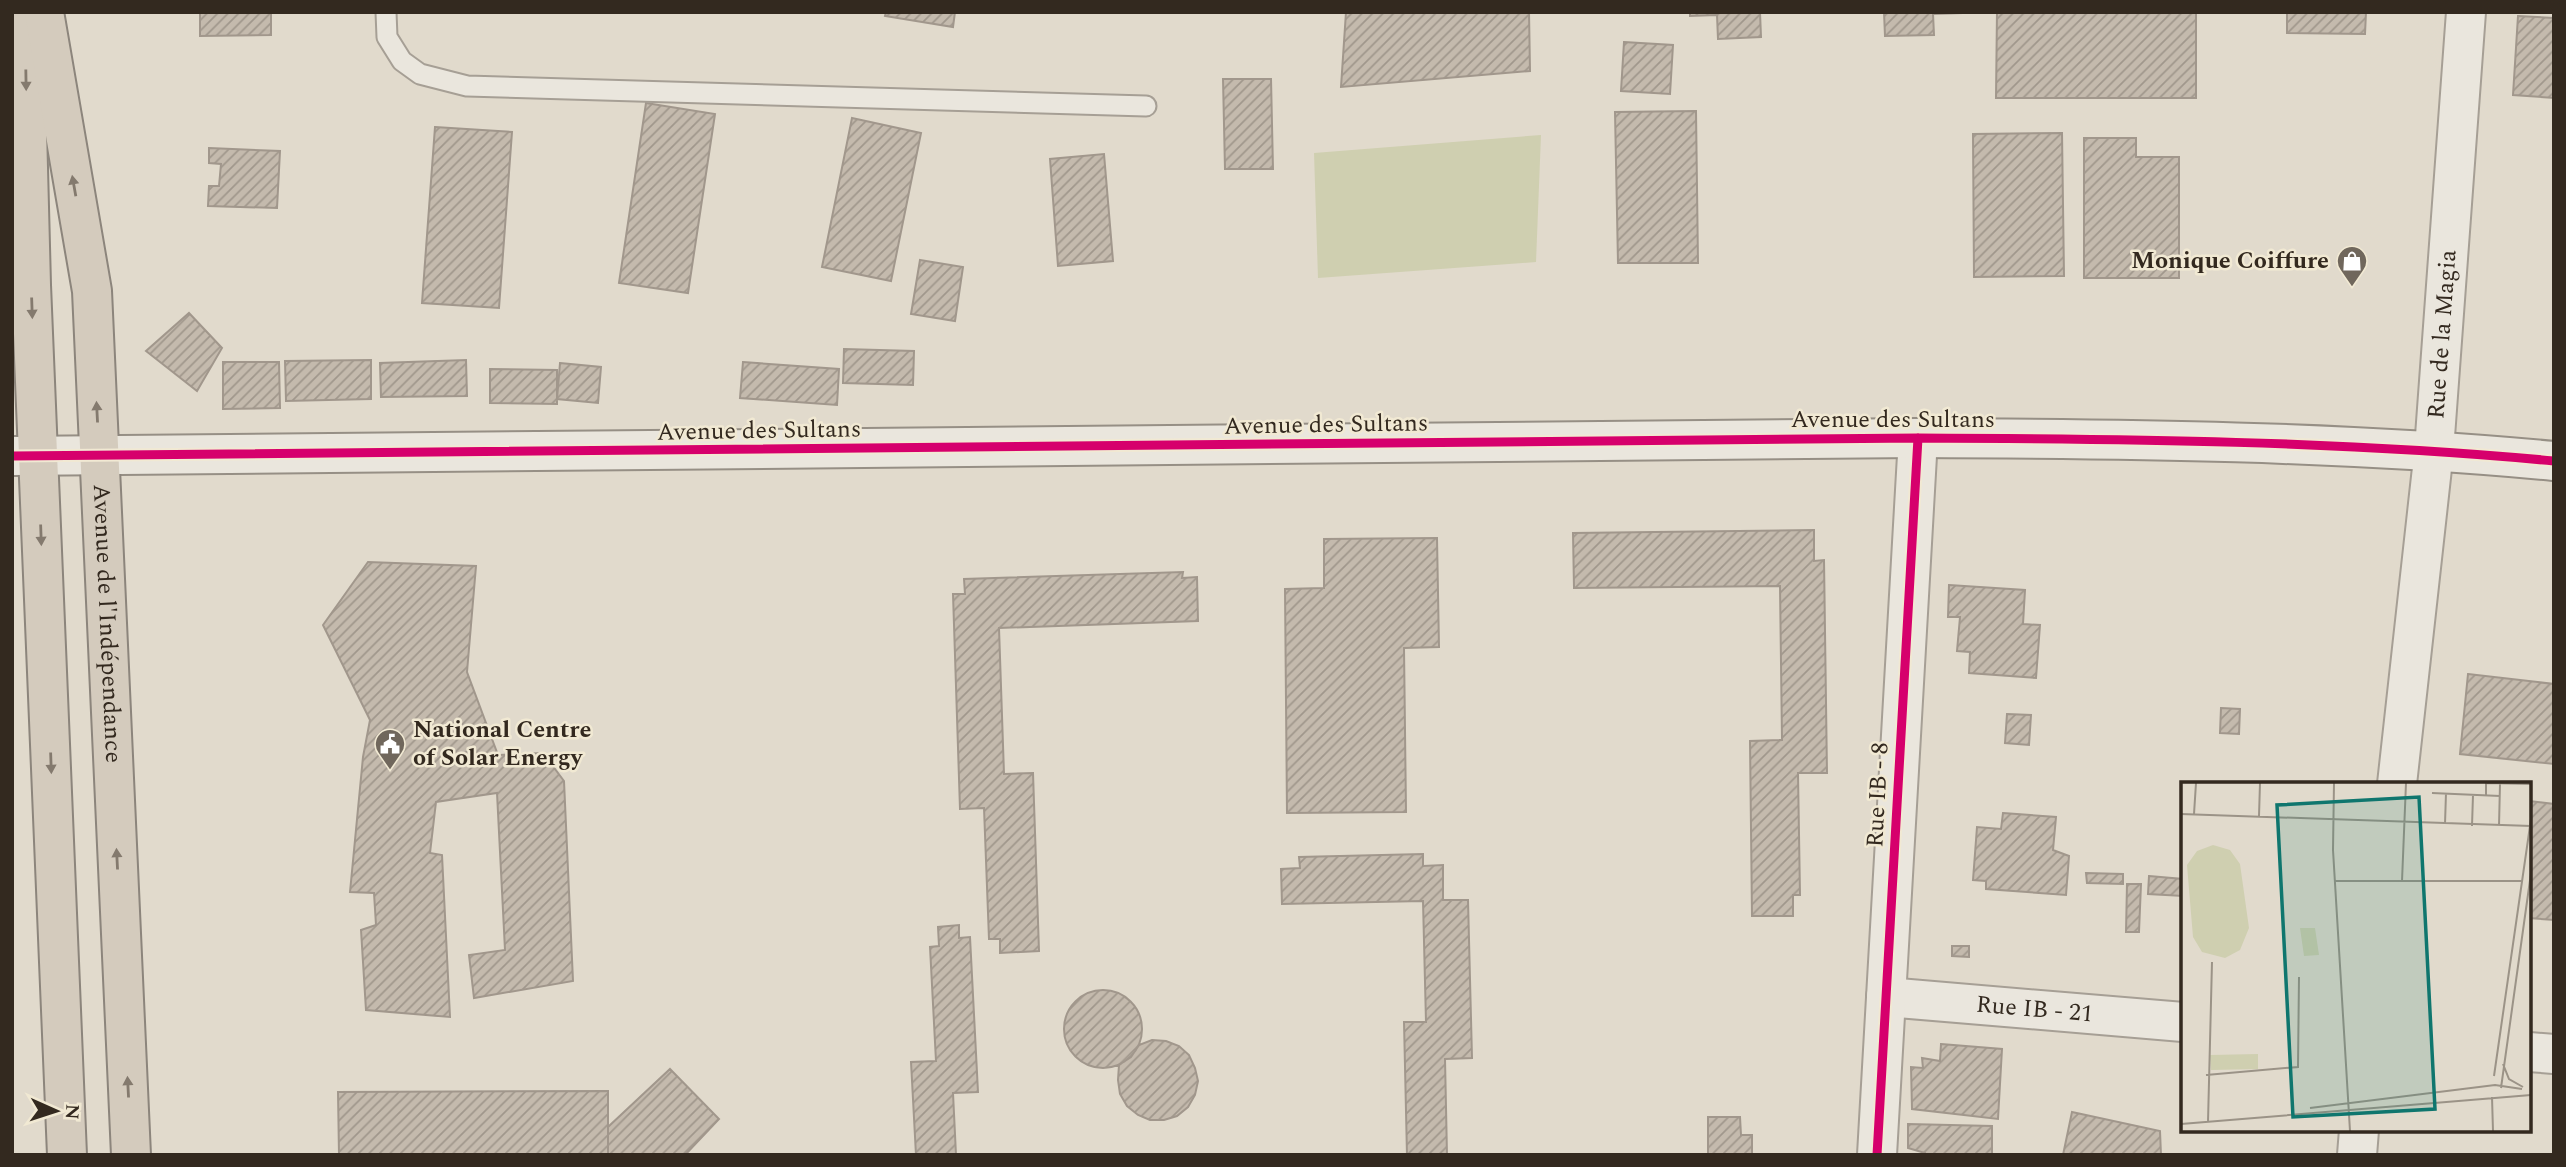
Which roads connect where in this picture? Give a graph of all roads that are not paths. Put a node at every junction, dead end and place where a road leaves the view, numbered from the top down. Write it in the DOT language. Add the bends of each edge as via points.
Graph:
graph roads {
  1 [pos="24,12"];
  2 [pos="44,12"];
  3 [pos="386,12"];
  4 [pos="2466,12"];
  5 [pos="1146,106"];
  6 [pos="1918,438"];
  7 [pos="2434,450"];
  8 [pos="25,456"];
  9 [pos="99,456"];
  10 [pos="2554,461"];
  11 [pos="2397,782"];
  12 [pos="1886,997"];
  13 [pos="2181,1022"];
  14 [pos="2531,1052"];
  15 [pos="2554,1054"];
  16 [pos="2359,1132"];
  17 [pos="67,1155"];
  18 [pos="131,1155"];
  19 [pos="1877,1155"];
  20 [pos="2357,1155"];
  1 -- 8 [label="highway, one-way" via="31,285"];
  9 -- 2 [label="highway, Avenue de l'Indépendance, one-way" via="92,291"];
  3 -- 5 [label="lane" via="387,37 402,61 420,74 467,86"];
  4 -- 7 [label="street, Rue de la Magia"];
  6 -- 7 [label="street, Avenue des Sultans" via="2175,439"];
  6 -- 9 [label="street, Avenue des Sultans"];
  6 -- 12 [label="street, Rue IB - 8"];
  7 -- 10 [label="street, Avenue des Sultans"];
  7 -- 11 [label="street, Rue de la Magia"];
  8 -- 9 [label="street, Avenue des Sultans"];
  8 -- 17 [label="highway, one-way"];
  18 -- 9 [label="highway, Avenue de l'Indépendance, one-way"];
  12 -- 13 [label="street, Rue IB - 21"];
  12 -- 19 [label="street, Rue IB - 8"];
  14 -- 15 [label="street"];
  16 -- 20 [label="street"];
}
